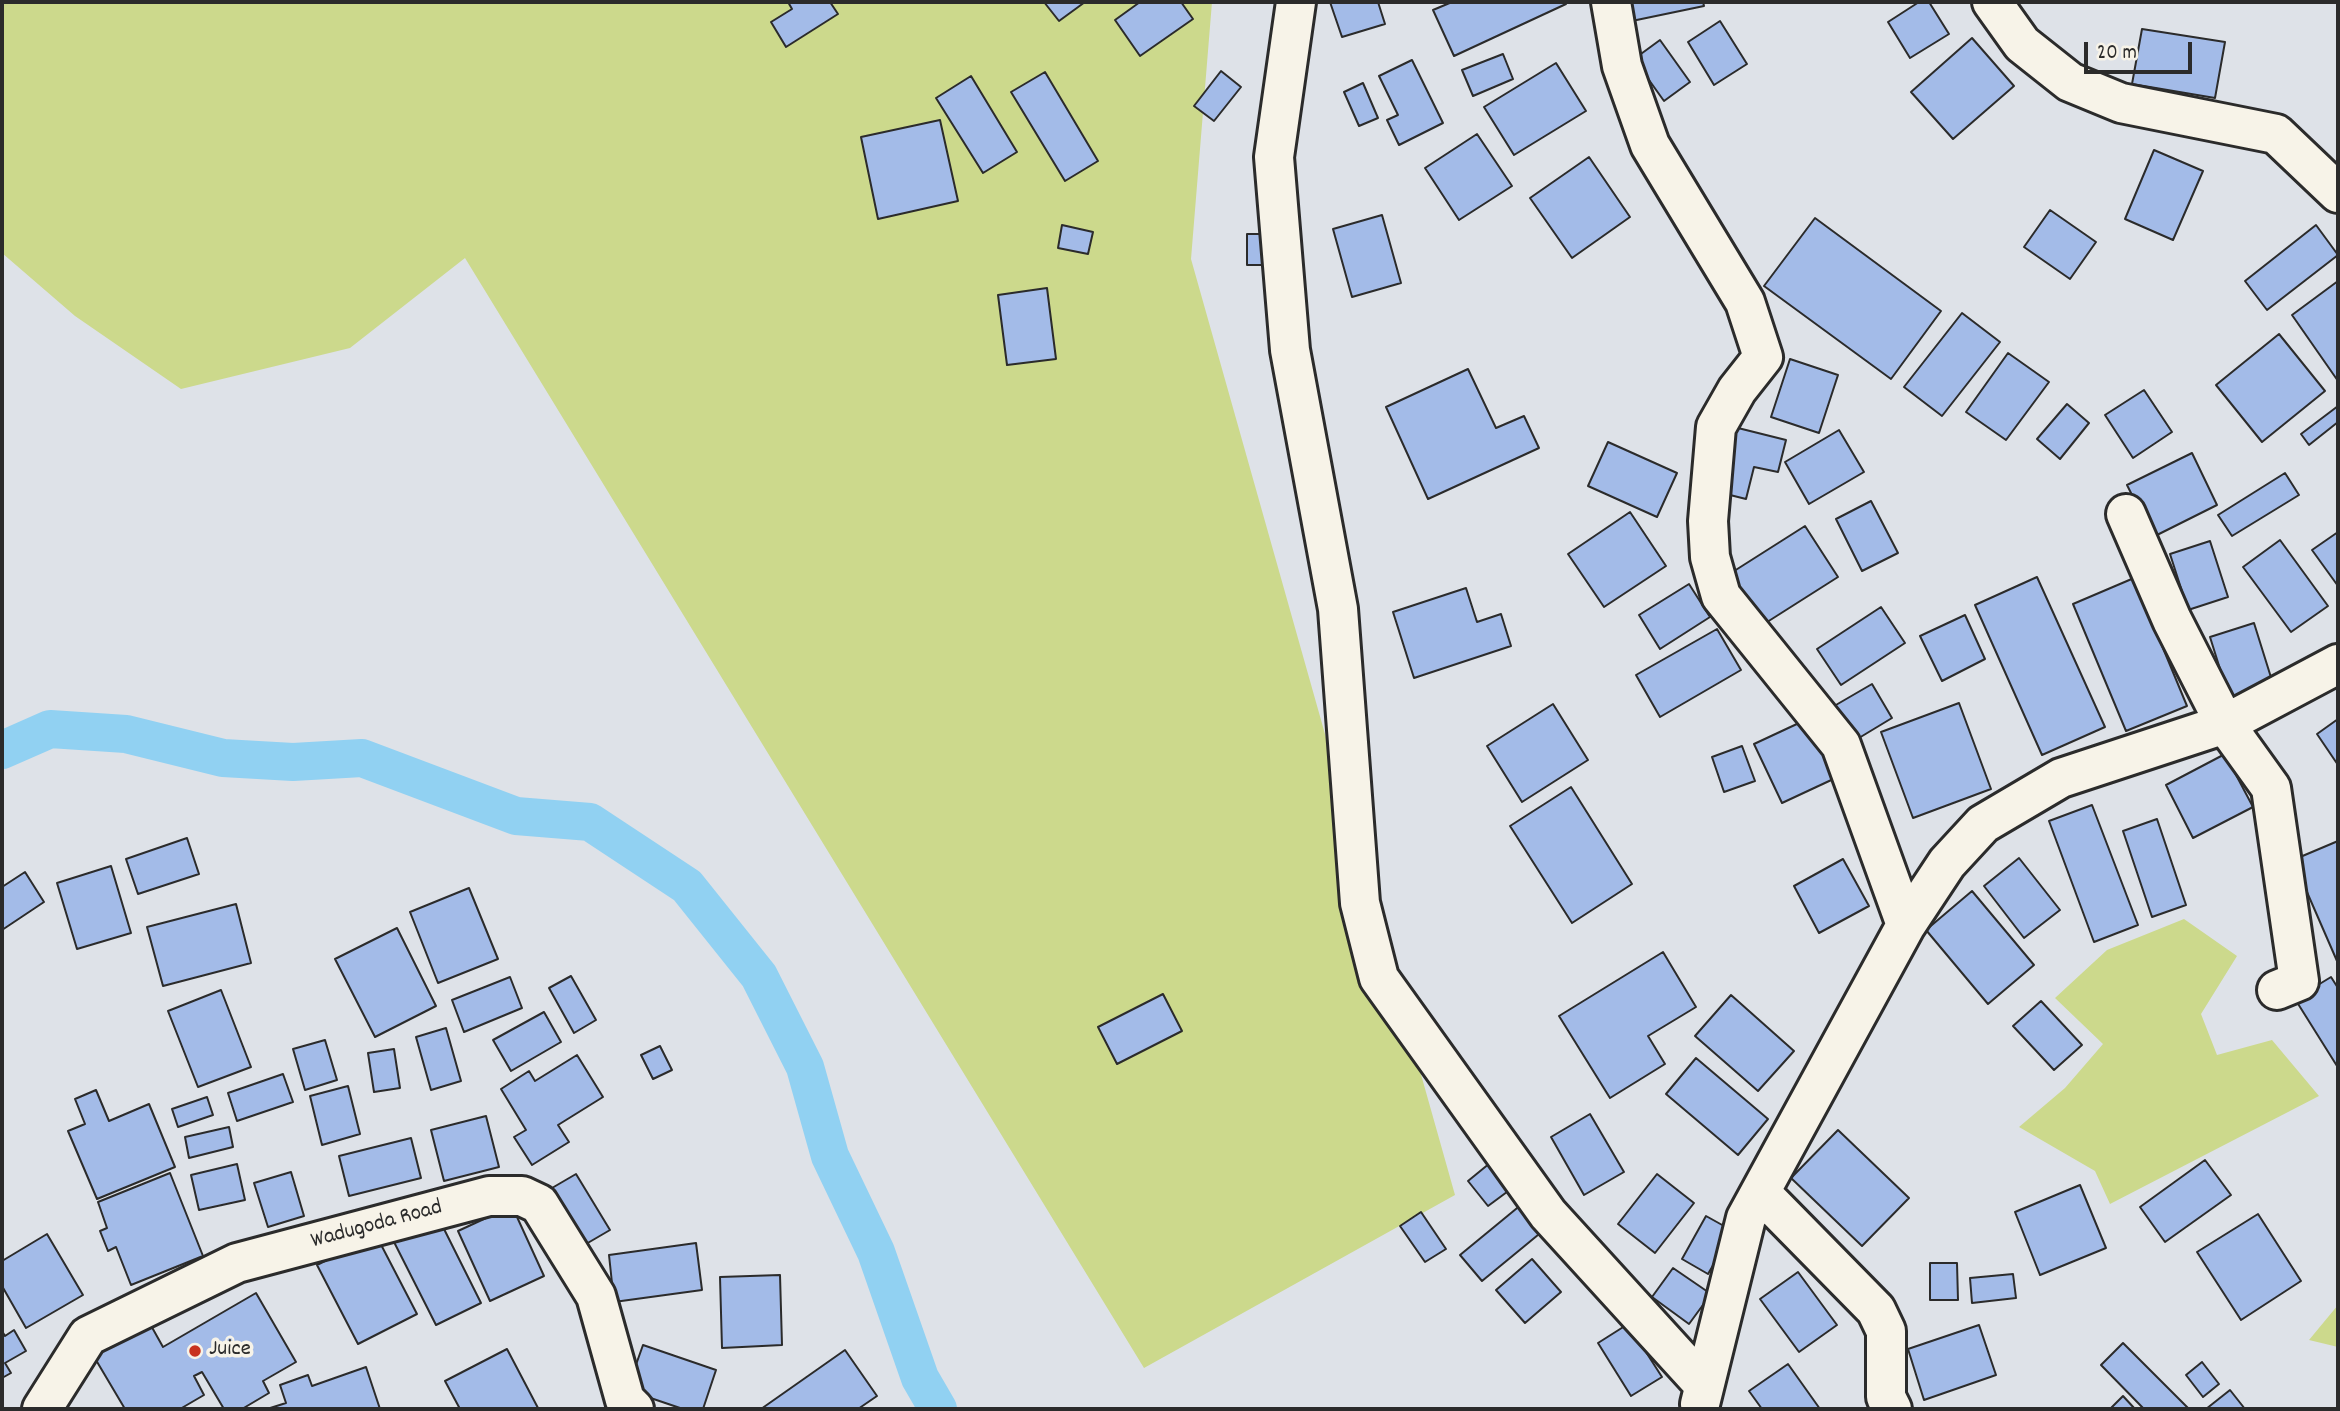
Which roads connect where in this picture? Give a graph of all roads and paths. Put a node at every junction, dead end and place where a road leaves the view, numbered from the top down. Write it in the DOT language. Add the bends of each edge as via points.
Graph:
graph roads {
  1 [pos="1296,2"];
  2 [pos="1611,2"];
  3 [pos="1992,2"];
  4 [pos="2338,193"];
  5 [pos="2126,514"];
  6 [pos="2338,664"];
  7 [pos="2225,724"];
  8 [pos="1906,925"];
  9 [pos="2277,990"];
  10 [pos="1761,1193"];
  11 [pos="1701,1397"];
  12 [pos="41,1409"];
  13 [pos="634,1409"];
  14 [pos="1892,1409"];
  1 -- 11 [label="street" via="1274,157 1290,350 1338,609 1360,903 1379,978 1548,1214"];
  2 -- 8 [label="street" via="1622,66 1650,145 1745,302 1763,358 1716,427 1708,521 1710,556 1721,596 1841,745"];
  3 -- 4 [label="street" via="2022,44 2070,82 2121,103 2276,134"];
  5 -- 7 [label="street" via="2172,620"];
  6 -- 7 [label="street"];
  7 -- 8 [label="street" via="2061,778 1983,824 1947,863"];
  7 -- 9 [label="street" via="2271,788 2299,981"];
  8 -- 10 [label="street"];
  10 -- 11 [label="street" via="1746,1218"];
  10 -- 14 [label="street" via="1876,1310 1886,1331 1886,1398"];
  12 -- 13 [label="street, Wadugoda Road" via="88,1336 237,1263 489,1196 522,1196 539,1204 596,1296 625,1401"];
}
